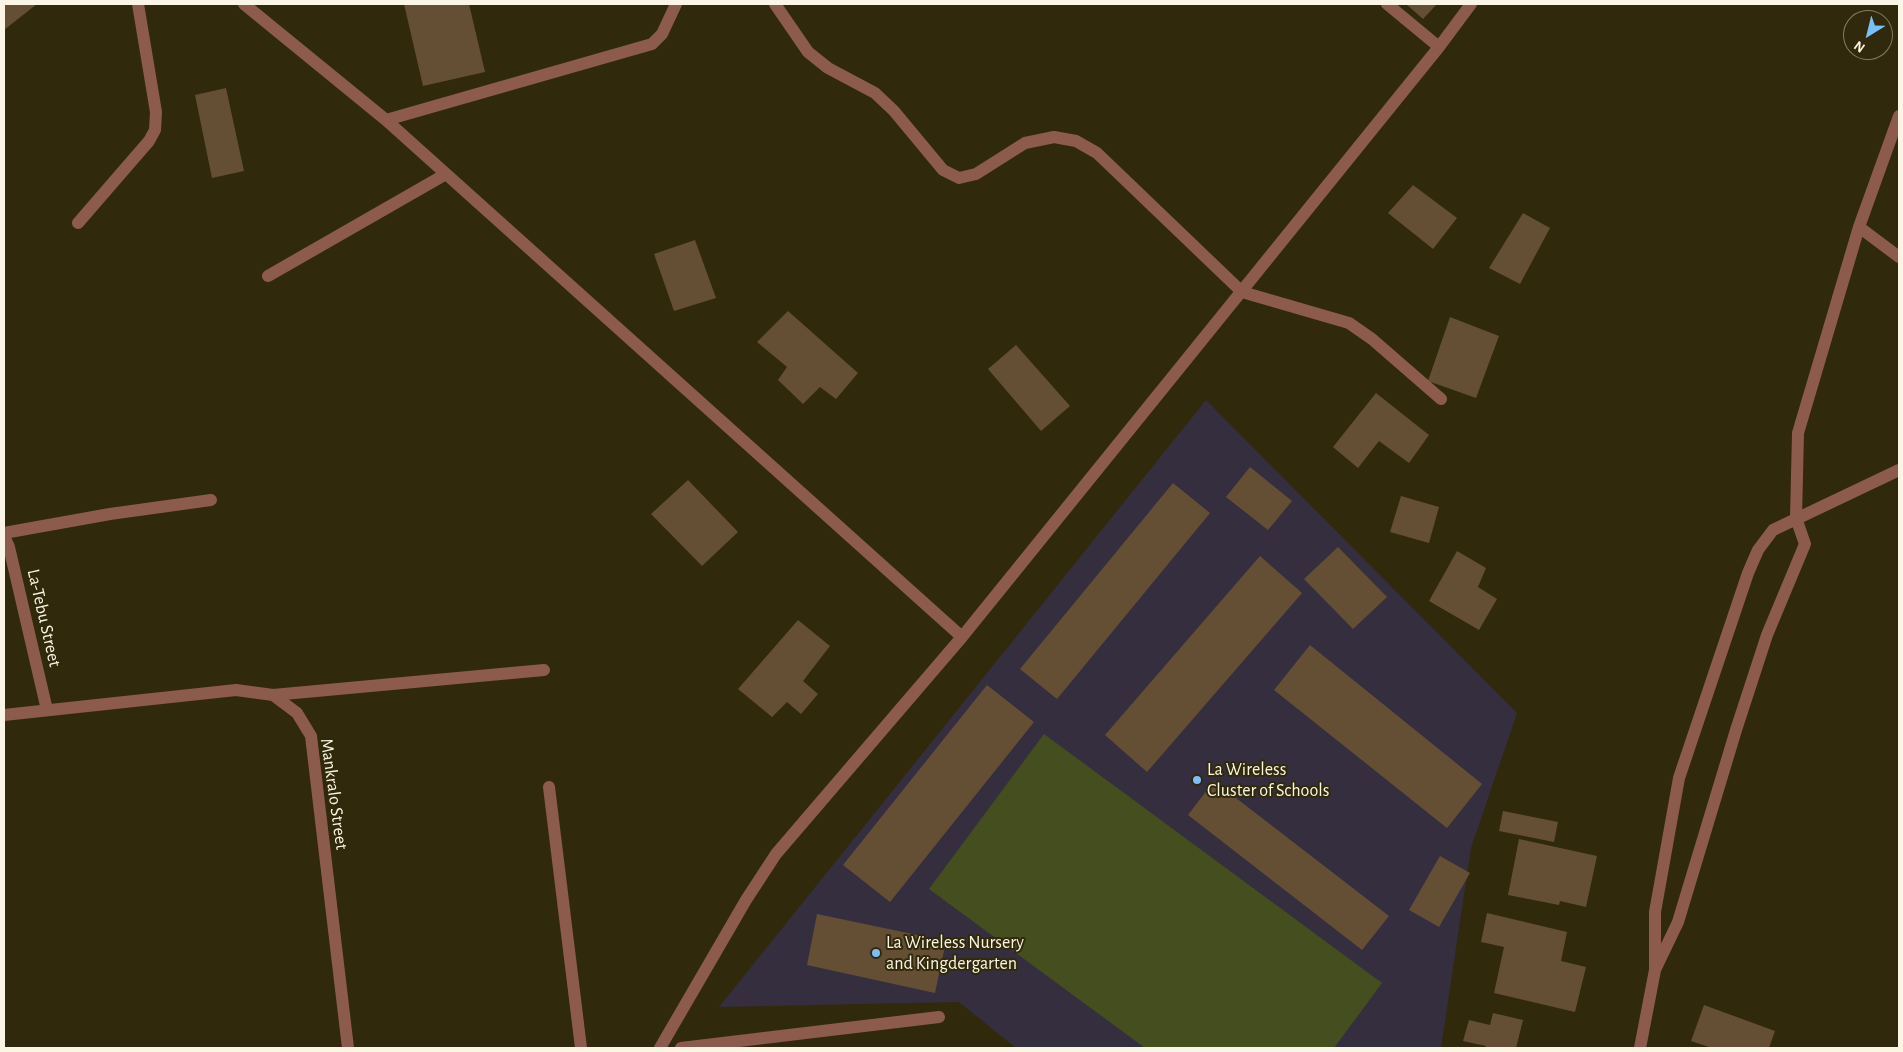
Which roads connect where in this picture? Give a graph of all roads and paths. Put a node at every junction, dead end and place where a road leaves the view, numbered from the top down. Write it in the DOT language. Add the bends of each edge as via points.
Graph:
graph roads {
  1 [pos="138,4"];
  2 [pos="244,4"];
  3 [pos="676,4"];
  4 [pos="775,4"];
  5 [pos="1387,4"];
  6 [pos="1471,4"];
  7 [pos="1439,47"];
  8 [pos="1899,116"];
  9 [pos="386,120"];
  10 [pos="446,174"];
  11 [pos="78,223"];
  12 [pos="1859,227"];
  13 [pos="1899,258"];
  14 [pos="268,276"];
  15 [pos="1242,292"];
  16 [pos="1440,399"];
  17 [pos="1899,470"];
  18 [pos="211,500"];
  19 [pos="1796,518"];
  20 [pos="4,535"];
  21 [pos="962,637"];
  22 [pos="544,670"];
  23 [pos="272,695"];
  24 [pos="47,710"];
  25 [pos="4,714"];
  26 [pos="549,787"];
  27 [pos="1655,970"];
  28 [pos="939,1017"];
  29 [pos="348,1048"];
  30 [pos="581,1048"];
  31 [pos="660,1048"];
  32 [pos="681,1048"];
  33 [pos="1640,1048"];
  1 -- 11 [label="street" via="156,112 155,130"];
  2 -- 9 [label="street"];
  3 -- 9 [label="street" via="662,34 652,44"];
  4 -- 15 [label="street" via="808,52 828,68 875,93 943,170 959,178 976,174 1025,143 1054,137 1076,141 1097,153"];
  5 -- 7 [label="street"];
  6 -- 7 [label="street"];
  7 -- 15 [label="street"];
  8 -- 12 [label="street"];
  9 -- 10 [label="street"];
  10 -- 14 [label="street"];
  10 -- 21 [label="street"];
  12 -- 13 [label="street"];
  12 -- 19 [label="street" via="1798,433"];
  15 -- 16 [label="street" via="1349,324 1372,339"];
  15 -- 21 [label="street"];
  17 -- 19 [label="street"];
  18 -- 20 [label="street" via="110,514"];
  19 -- 27 [label="street" via="1804,544 1767,635 1678,922"];
  19 -- 27 [label="street" via="1773,530 1758,550 1679,778 1655,912"];
  20 -- 24 [label="street, La-Tebu Street"];
  21 -- 31 [label="street" via="776,854"];
  22 -- 23 [label="street"];
  23 -- 24 [label="street, Mankralo Street" via="236,690"];
  23 -- 29 [label="street, Mankralo Street" via="297,713 311,736"];
  24 -- 25 [label="street, Mankralo Street"];
  26 -- 30 [label="street"];
  27 -- 33 [label="street"];
  28 -- 32 [label="street"];
}
